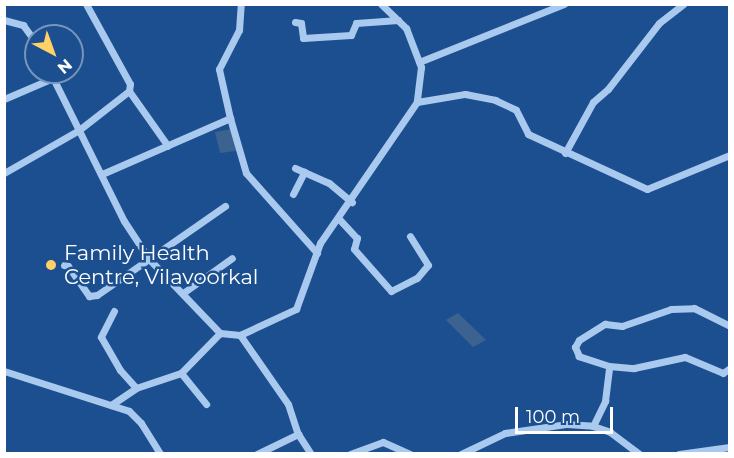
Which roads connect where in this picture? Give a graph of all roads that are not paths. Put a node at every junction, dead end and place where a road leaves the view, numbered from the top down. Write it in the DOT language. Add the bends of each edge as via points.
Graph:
graph roads {
  1 [pos="86,4"];
  2 [pos="241,4"];
  3 [pos="381,4"];
  4 [pos="564,4"];
  5 [pos="683,4"];
  6 [pos="4,20"];
  7 [pos="398,20"];
  8 [pos="295,22"];
  9 [pos="24,27"];
  10 [pos="419,62"];
  11 [pos="33,84"];
  12 [pos="56,84"];
  13 [pos="129,91"];
  14 [pos="4,99"];
  15 [pos="417,102"];
  16 [pos="231,118"];
  17 [pos="79,130"];
  18 [pos="168,146"];
  19 [pos="565,153"];
  20 [pos="729,155"];
  21 [pos="295,168"];
  22 [pos="304,172"];
  23 [pos="4,173"];
  24 [pos="102,174"];
  25 [pos="293,194"];
  26 [pos="352,202"];
  27 [pos="225,206"];
  28 [pos="339,219"];
  29 [pos="410,236"];
  30 [pos="317,253"];
  31 [pos="232,258"];
  32 [pos="149,259"];
  33 [pos="64,265"];
  34 [pos="183,293"];
  35 [pos="114,311"];
  36 [pos="729,326"];
  37 [pos="220,333"];
  38 [pos="240,335"];
  39 [pos="609,366"];
  40 [pos="729,368"];
  41 [pos="4,370"];
  42 [pos="181,373"];
  43 [pos="136,388"];
  44 [pos="206,404"];
  45 [pos="111,405"];
  46 [pos="593,426"];
  47 [pos="298,434"];
  48 [pos="729,447"];
  49 [pos="160,453"];
  50 [pos="257,453"];
  51 [pos="310,453"];
  52 [pos="350,453"];
  53 [pos="410,453"];
  54 [pos="462,453"];
  55 [pos="639,453"];
  56 [pos="679,453"];
  1 -- 13 [label="street" via="130,84"];
  2 -- 16 [label="street" via="239,30 219,69"];
  3 -- 7 [label="street"];
  4 -- 10 [label="street"];
  5 -- 19 [label="street" via="659,23 608,89 593,102"];
  6 -- 9 [label="street"];
  7 -- 8 [label="street" via="356,23 351,35 303,38 301,23"];
  7 -- 10 [label="street" via="406,28"];
  10 -- 15 [label="street"];
  11 -- 14 [label="street"];
  12 -- 17 [label="street"];
  13 -- 17 [label="street"];
  13 -- 18 [label="street"];
  15 -- 19 [label="street" via="465,94 495,100 516,110 528,134"];
  15 -- 26 [label="street"];
  16 -- 18 [label="street"];
  16 -- 30 [label="street" via="246,173"];
  17 -- 23 [label="street"];
  17 -- 24 [label="street"];
  18 -- 24 [label="street"];
  19 -- 20 [label="street" via="647,189"];
  21 -- 22 [label="street"];
  22 -- 25 [label="street"];
  22 -- 26 [label="street" via="329,183"];
  24 -- 32 [label="street"];
  26 -- 28 [label="street"];
  27 -- 32 [label="street"];
  28 -- 29 [label="street" via="357,238 354,249 391,291 417,278 428,266"];
  28 -- 30 [label="street"];
  30 -- 38 [label="street" via="296,309"];
  31 -- 34 [label="street"];
  32 -- 33 [label="street" via="97,295 89,296"];
  32 -- 34 [label="street"];
  34 -- 37 [label="street"];
  35 -- 43 [label="street" via="101,337 120,370"];
  36 -- 39 [label="street" via="694,308 670,309 622,326 605,324 579,340 575,347 579,356"];
  37 -- 38 [label="street"];
  37 -- 42 [label="street"];
  38 -- 47 [label="street" via="288,404"];
  39 -- 40 [label="street" via="634,368 685,357 723,373"];
  39 -- 46 [label="street" via="605,401"];
  41 -- 45 [label="street"];
  42 -- 43 [label="street"];
  42 -- 44 [label="street"];
  43 -- 45 [label="street"];
  45 -- 49 [label="street" via="129,411"];
  46 -- 54 [label="street" via="567,424 505,432"];
  46 -- 55 [label="street" via="610,432"];
  47 -- 50 [label="street"];
  47 -- 51 [label="street"];
  48 -- 56 [label="street"];
  52 -- 53 [label="street" via="383,442"];
}
